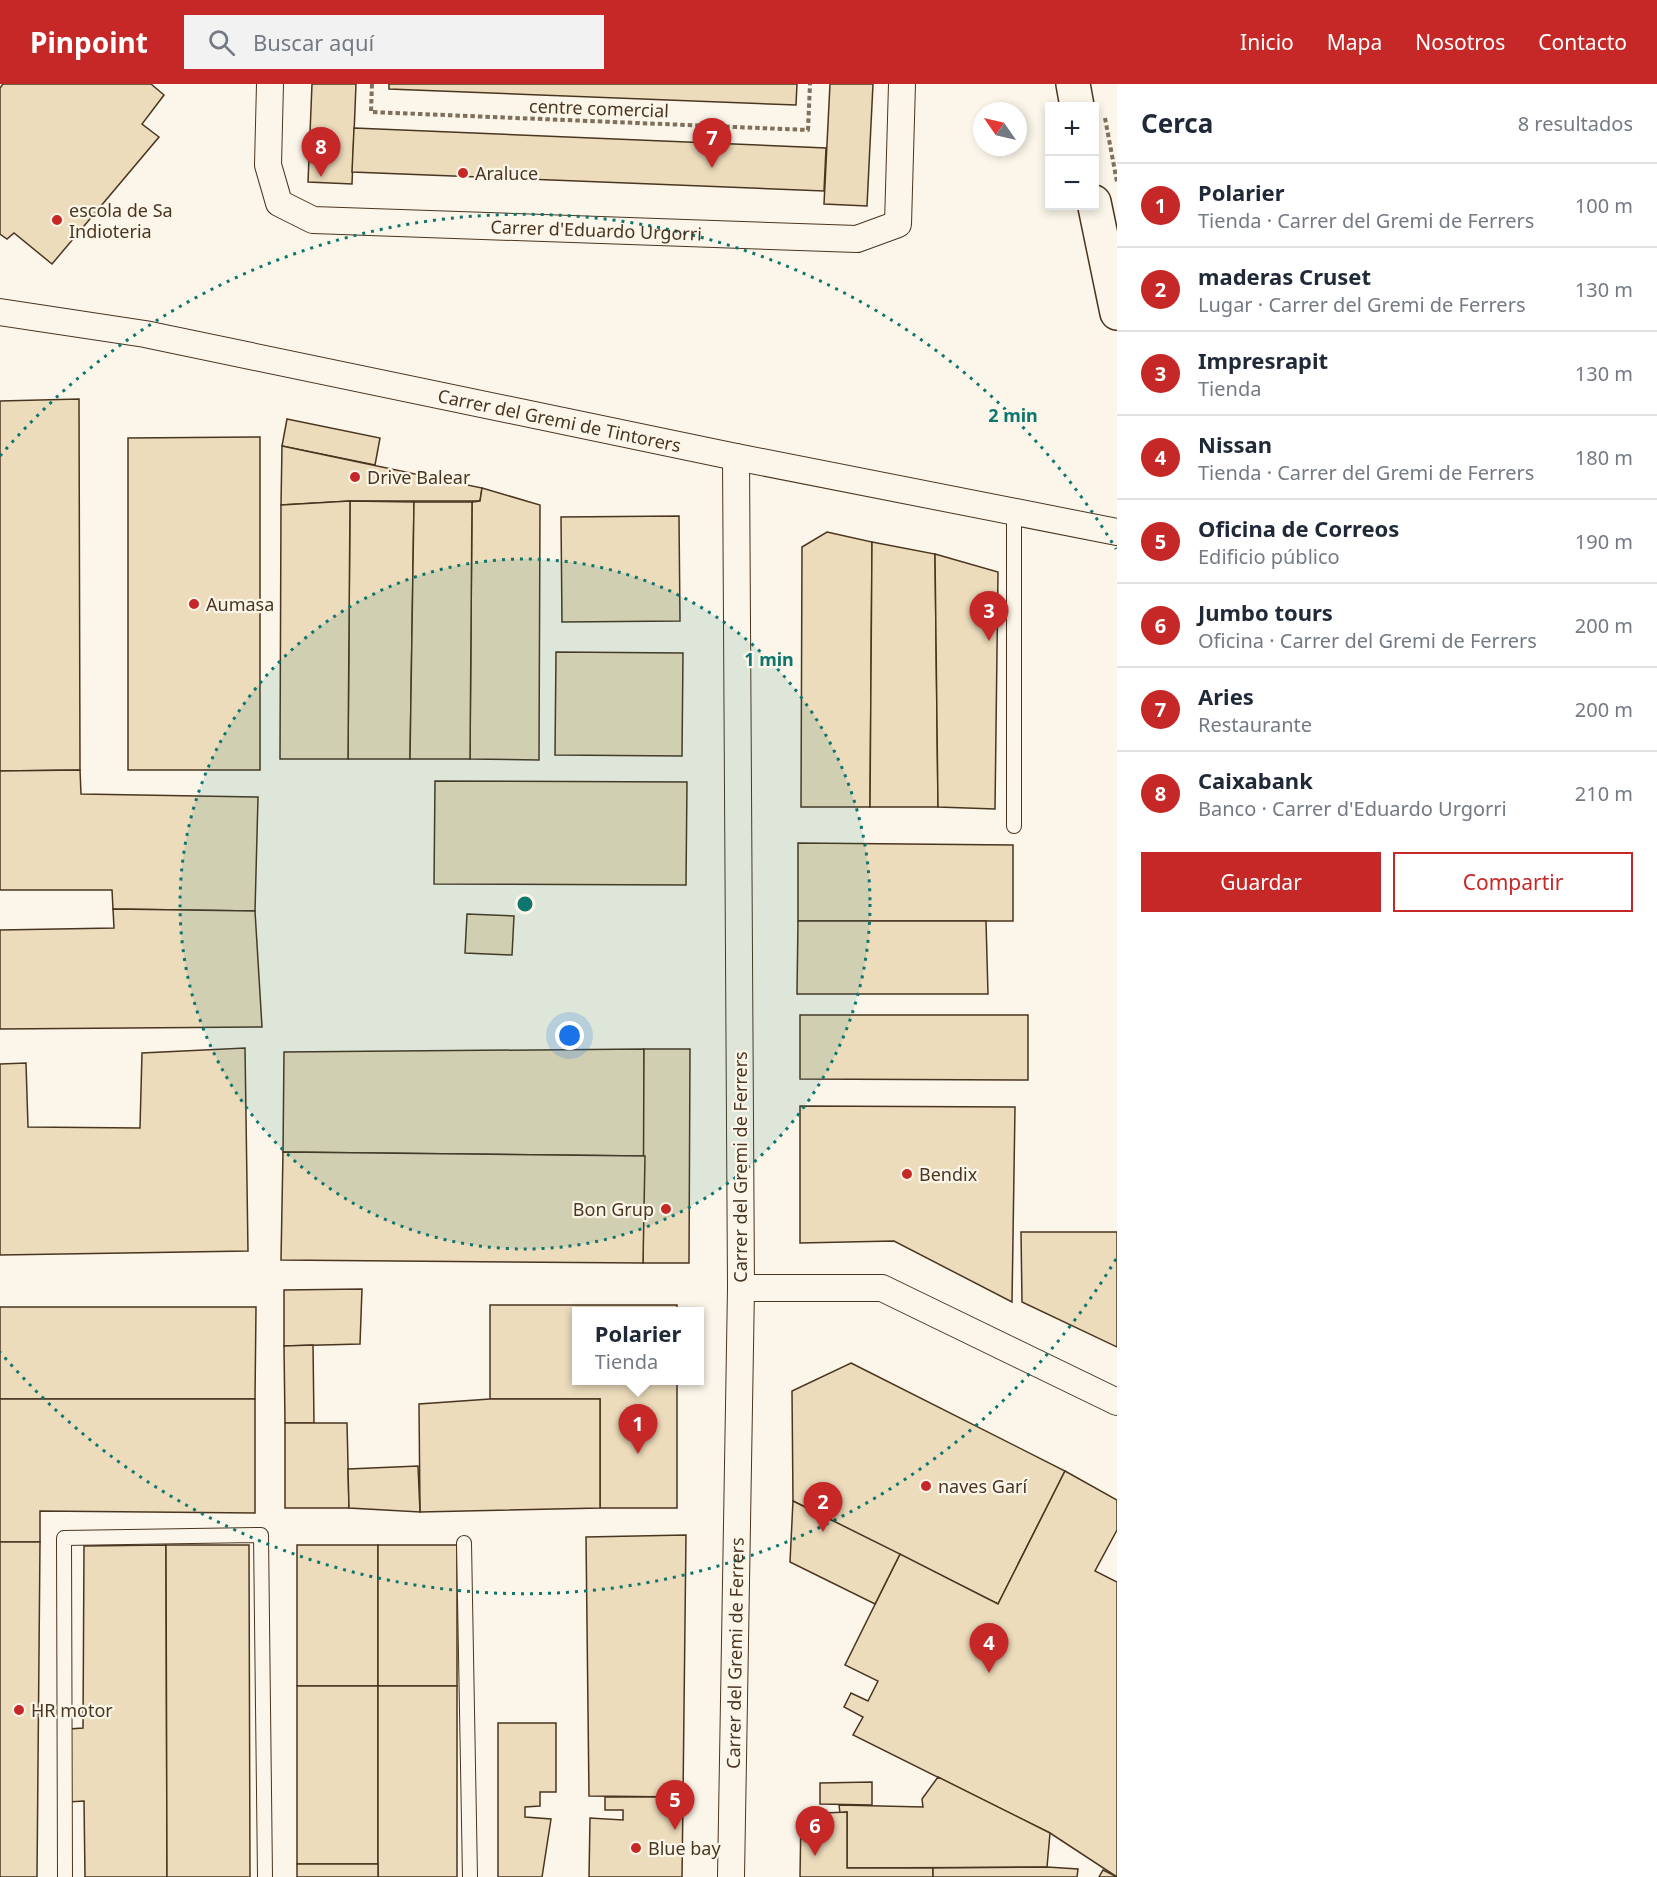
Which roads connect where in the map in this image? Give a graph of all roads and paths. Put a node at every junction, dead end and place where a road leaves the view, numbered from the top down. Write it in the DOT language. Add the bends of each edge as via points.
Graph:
graph roads {
  1 [pos="270,84"];
  2 [pos="372,84"];
  3 [pos="810,84"];
  4 [pos="902,84"];
  5 [pos="1073,84"];
  6 [pos="1085,102"];
  7 [pos="1099,134"];
  8 [pos="1117,183"];
  9 [pos="1097,210"];
  10 [pos="0,312"];
  11 [pos="1117,313"];
  12 [pos="736,458"];
  13 [pos="1014,512"];
  14 [pos="1117,532"];
  15 [pos="1014,826"];
  16 [pos="741,1288"];
  17 [pos="1117,1402"];
  18 [pos="464,1543"];
  19 [pos="64,1877"];
  20 [pos="265,1877"];
  21 [pos="470,1877"];
  22 [pos="731,1877"];
  1 -- 4 [label="street, Carrer d'Eduardo Urgorri" via="268,165 279,202 313,220 857,239 897,224"];
  2 -- 3 [label="path, centre comercial" via="371,112 808,130"];
  5 -- 6 [label="main road"];
  7 -- 8 [label="path"];
  9 -- 11 [label="main road"];
  10 -- 12 [label="street, Carrer del Gremi de Tintorers" via="145,334"];
  12 -- 13 [label="street, Carrer del Gremi de Tintorers"];
  12 -- 16 [label="street, Carrer del Gremi de Ferrers"];
  13 -- 14 [label="street, Carrer del Gremi de Tintorers"];
  13 -- 15 [label="lane"];
  16 -- 17 [label="street" via="882,1288"];
  16 -- 22 [label="street, Carrer del Gremi de Ferrers"];
  18 -- 21 [label="lane"];
  19 -- 20 [label="lane" via="64,1538 261,1535"];
}
